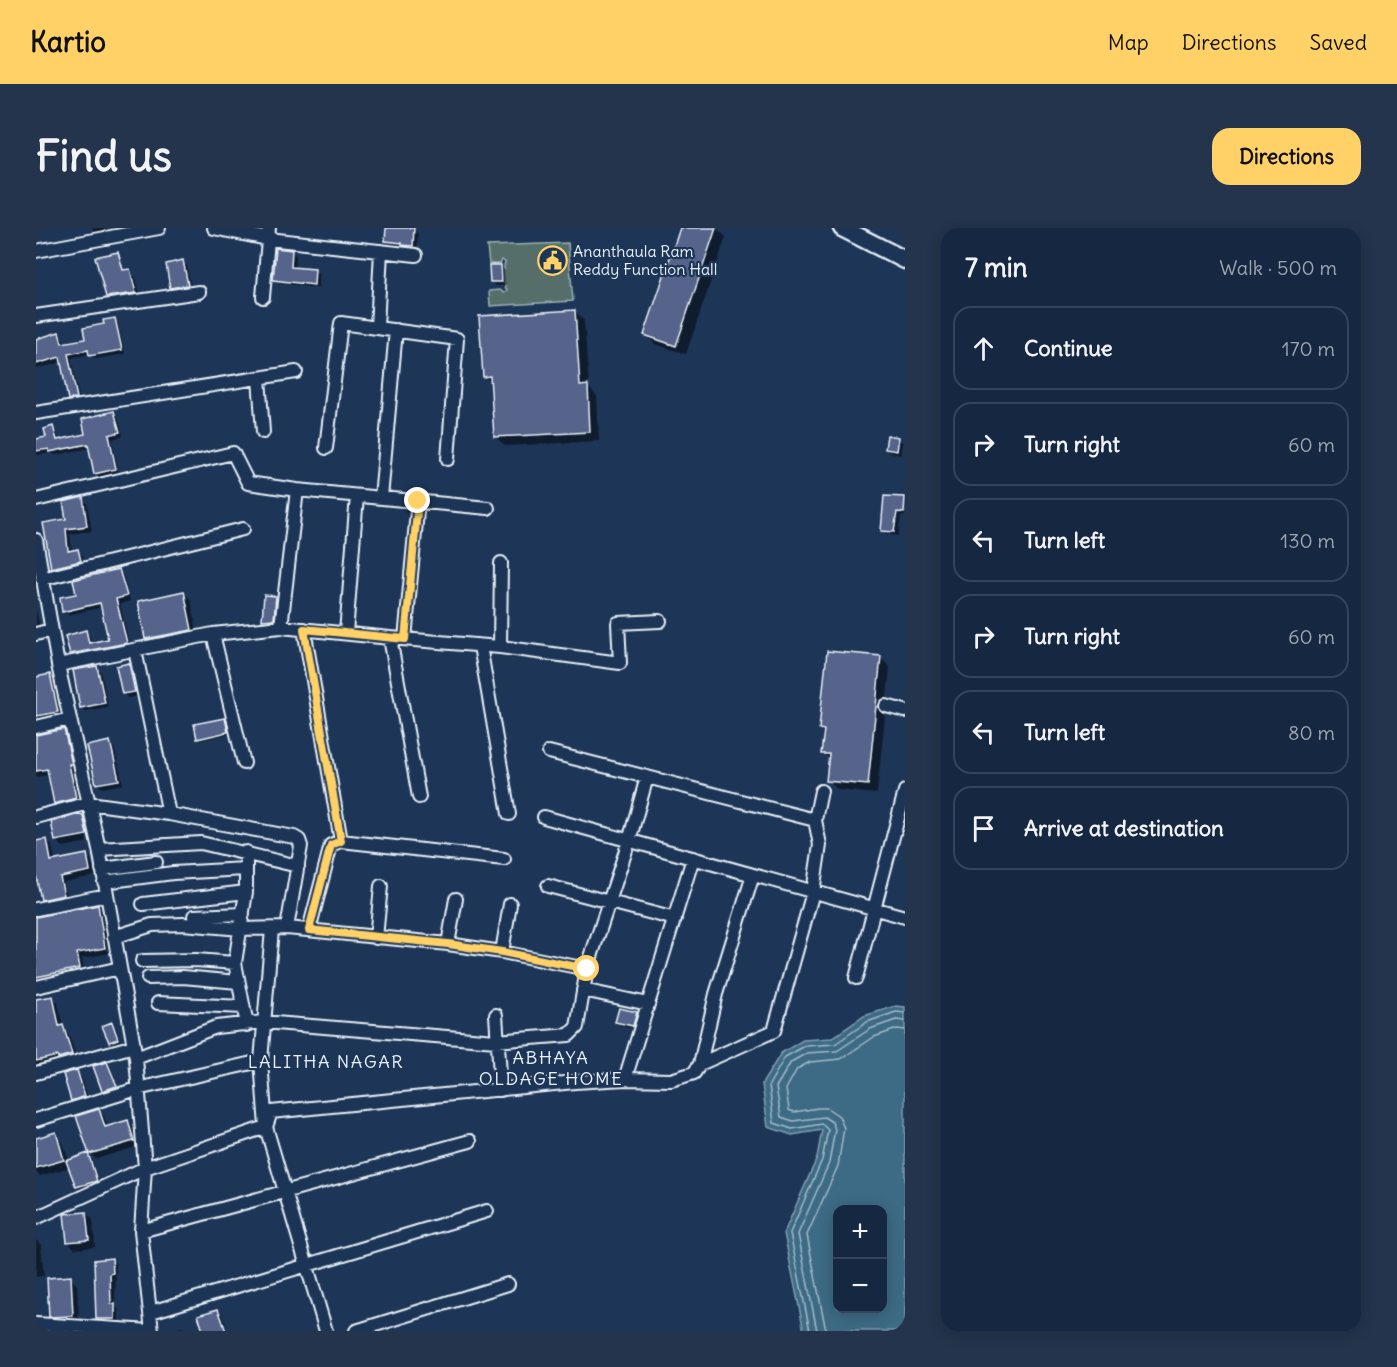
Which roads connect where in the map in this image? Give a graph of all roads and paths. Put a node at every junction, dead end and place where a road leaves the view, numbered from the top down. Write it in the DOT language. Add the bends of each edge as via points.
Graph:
graph roads {
  1 [pos="159,228"];
  2 [pos="214,228"];
  3 [pos="842,228"];
  4 [pos="268,234"];
  5 [pos="36,251"];
  6 [pos="381,252"];
  7 [pos="416,255"];
  8 [pos="905,260"];
  9 [pos="199,292"];
  10 [pos="263,297"];
  11 [pos="36,316"];
  12 [pos="377,327"];
  13 [pos="396,330"];
  14 [pos="296,372"];
  15 [pos="259,378"];
  16 [pos="36,413"];
  17 [pos="263,432"];
  18 [pos="326,448"];
  19 [pos="448,459"];
  20 [pos="297,490"];
  21 [pos="357,496"];
  22 [pos="381,498"];
  23 [pos="36,500"];
  24 [pos="418,501"];
  25 [pos="488,508"];
  26 [pos="243,529"];
  27 [pos="36,540"];
  28 [pos="37,555"];
  29 [pos="501,563"];
  30 [pos="42,579"];
  31 [pos="660,621"];
  32 [pos="281,627"];
  33 [pos="304,629"];
  34 [pos="51,630"];
  35 [pos="346,633"];
  36 [pos="36,634"];
  37 [pos="213,634"];
  38 [pos="390,638"];
  39 [pos="405,639"];
  40 [pos="480,646"];
  41 [pos="500,647"];
  42 [pos="135,650"];
  43 [pos="58,665"];
  44 [pos="886,706"];
  45 [pos="905,711"];
  46 [pos="70,719"];
  47 [pos="36,727"];
  48 [pos="549,752"];
  49 [pos="244,763"];
  50 [pos="647,777"];
  51 [pos="821,791"];
  52 [pos="905,791"];
  53 [pos="419,797"];
  54 [pos="90,803"];
  55 [pos="168,814"];
  56 [pos="509,814"];
  57 [pos="36,817"];
  58 [pos="544,817"];
  59 [pos="815,820"];
  60 [pos="204,821"];
  61 [pos="227,826"];
  62 [pos="341,841"];
  63 [pos="629,841"];
  64 [pos="201,843"];
  65 [pos="99,849"];
  66 [pos="241,852"];
  67 [pos="693,858"];
  68 [pos="504,860"];
  69 [pos="156,862"];
  70 [pos="298,866"];
  71 [pos="102,869"];
  72 [pos="245,869"];
  73 [pos="753,875"];
  74 [pos="104,882"];
  75 [pos="548,885"];
  76 [pos="381,886"];
  77 [pos="246,892"];
  78 [pos="813,892"];
  79 [pos="107,895"];
  80 [pos="456,899"];
  81 [pos="609,902"];
  82 [pos="143,904"];
  83 [pos="510,904"];
  84 [pos="36,909"];
  85 [pos="874,909"];
  86 [pos="243,914"];
  87 [pos="194,916"];
  88 [pos="905,917"];
  89 [pos="675,919"];
  90 [pos="287,928"];
  91 [pos="241,929"];
  92 [pos="272,929"];
  93 [pos="309,930"];
  94 [pos="114,937"];
  95 [pos="376,938"];
  96 [pos="448,944"];
  97 [pos="502,952"];
  98 [pos="142,961"];
  99 [pos="235,963"];
  100 [pos="120,968"];
  101 [pos="587,969"];
  102 [pos="148,978"];
  103 [pos="856,978"];
  104 [pos="238,982"];
  105 [pos="36,987"];
  106 [pos="583,990"];
  107 [pos="158,1003"];
  108 [pos="648,1004"];
  109 [pos="243,1007"];
  110 [pos="496,1015"];
  111 [pos="263,1022"];
  112 [pos="247,1025"];
  113 [pos="496,1041"];
  114 [pos="134,1052"];
  115 [pos="261,1061"];
  116 [pos="700,1064"];
  117 [pos="36,1073"];
  118 [pos="625,1079"];
  119 [pos="137,1089"];
  120 [pos="501,1090"];
  121 [pos="36,1120"];
  122 [pos="266,1127"];
  123 [pos="470,1141"];
  124 [pos="145,1168"];
  125 [pos="285,1192"];
  126 [pos="487,1211"];
  127 [pos="36,1218"];
  128 [pos="141,1231"];
  129 [pos="306,1266"];
  130 [pos="508,1284"];
  131 [pos="151,1312"];
  132 [pos="36,1324"];
  133 [pos="326,1331"];
  134 [pos="356,1331"];
  1 -- 5 [label="street"];
  2 -- 4 [label="street"];
  3 -- 8 [label="street"];
  4 -- 6 [label="street"];
  4 -- 10 [label="street"];
  6 -- 7 [label="street"];
  6 -- 12 [label="street"];
  9 -- 11 [label="street"];
  12 -- 13 [label="street"];
  12 -- 18 [label="street" via="341,323"];
  13 -- 19 [label="street" via="458,339"];
  13 -- 22 [label="street"];
  14 -- 15 [label="street"];
  15 -- 16 [label="street"];
  15 -- 17 [label="street"];
  20 -- 21 [label="street"];
  20 -- 23 [label="street" via="248,483 233,453"];
  20 -- 32 [label="street"];
  21 -- 22 [label="street"];
  21 -- 35 [label="street"];
  22 -- 24 [label="street"];
  24 -- 25 [label="street"];
  24 -- 39 [label="street"];
  26 -- 30 [label="street"];
  27 -- 28 [label="street"];
  28 -- 30 [label="street"];
  29 -- 41 [label="street"];
  30 -- 34 [label="street"];
  31 -- 41 [label="street" via="618,623 620,663"];
  32 -- 33 [label="street"];
  32 -- 37 [label="street"];
  33 -- 35 [label="street"];
  33 -- 62 [label="street"];
  34 -- 36 [label="street"];
  34 -- 43 [label="street"];
  35 -- 38 [label="street"];
  37 -- 42 [label="street"];
  37 -- 49 [label="street"];
  38 -- 39 [label="street"];
  38 -- 53 [label="street"];
  39 -- 40 [label="street"];
  40 -- 41 [label="street"];
  40 -- 56 [label="street"];
  42 -- 43 [label="street"];
  42 -- 55 [label="street"];
  43 -- 46 [label="street"];
  44 -- 45 [label="street"];
  46 -- 47 [label="street"];
  46 -- 54 [label="street"];
  48 -- 50 [label="street"];
  50 -- 59 [label="street"];
  50 -- 63 [label="street"];
  51 -- 59 [label="street"];
  52 -- 85 [label="street"];
  54 -- 55 [label="street"];
  54 -- 57 [label="street"];
  54 -- 65 [label="street"];
  55 -- 60 [label="street"];
  58 -- 63 [label="street"];
  59 -- 78 [label="street" via="820,845"];
  60 -- 61 [label="street"];
  60 -- 64 [label="street"];
  61 -- 66 [label="street"];
  61 -- 70 [label="street" via="294,837 301,846"];
  62 -- 68 [label="street"];
  62 -- 93 [label="street" via="331,845"];
  63 -- 67 [label="street"];
  63 -- 81 [label="street"];
  64 -- 65 [label="street"];
  64 -- 66 [label="street"];
  65 -- 71 [label="street"];
  66 -- 70 [label="street"];
  66 -- 72 [label="street"];
  67 -- 73 [label="street"];
  67 -- 89 [label="street"];
  69 -- 71 [label="street"];
  70 -- 90 [label="street"];
  71 -- 74 [label="street"];
  72 -- 74 [label="street"];
  72 -- 77 [label="street"];
  73 -- 78 [label="street"];
  73 -- 116 [label="street" via="716,994"];
  74 -- 79 [label="street"];
  75 -- 81 [label="street"];
  76 -- 95 [label="street"];
  77 -- 82 [label="street"];
  77 -- 86 [label="street"];
  78 -- 85 [label="street"];
  78 -- 116 [label="street" via="774,1031"];
  79 -- 84 [label="street"];
  79 -- 94 [label="street"];
  80 -- 96 [label="street"];
  81 -- 89 [label="street"];
  81 -- 101 [label="street"];
  83 -- 97 [label="street"];
  85 -- 88 [label="street"];
  85 -- 103 [label="street"];
  86 -- 87 [label="street"];
  86 -- 91 [label="street"];
  89 -- 108 [label="street"];
  90 -- 92 [label="street"];
  90 -- 93 [label="street"];
  91 -- 92 [label="street"];
  91 -- 94 [label="street" via="152,925"];
  91 -- 99 [label="street"];
  92 -- 111 [label="street"];
  93 -- 95 [label="street"];
  94 -- 100 [label="street"];
  95 -- 96 [label="street"];
  96 -- 97 [label="street"];
  97 -- 101 [label="street"];
  98 -- 99 [label="street"];
  99 -- 104 [label="street"];
  100 -- 105 [label="street"];
  100 -- 114 [label="street"];
  101 -- 106 [label="street"];
  102 -- 104 [label="street"];
  104 -- 109 [label="street"];
  106 -- 108 [label="street"];
  106 -- 113 [label="street" via="577,1027 569,1035"];
  107 -- 109 [label="street"];
  108 -- 118 [label="street"];
  109 -- 112 [label="street"];
  110 -- 113 [label="street"];
  111 -- 112 [label="street"];
  111 -- 113 [label="street"];
  111 -- 115 [label="street"];
  112 -- 114 [label="street" via="216,1027"];
  113 -- 120 [label="street"];
  114 -- 117 [label="street"];
  114 -- 119 [label="street"];
  115 -- 119 [label="street"];
  115 -- 122 [label="street"];
  116 -- 118 [label="street" via="694,1072 671,1080"];
  118 -- 120 [label="street"];
  119 -- 121 [label="street"];
  119 -- 124 [label="street"];
  120 -- 122 [label="street" via="271,1112"];
  122 -- 124 [label="street"];
  122 -- 125 [label="street"];
  123 -- 125 [label="street"];
  124 -- 127 [label="street"];
  124 -- 128 [label="street"];
  125 -- 128 [label="street"];
  125 -- 129 [label="street"];
  126 -- 129 [label="street"];
  128 -- 131 [label="street"];
  129 -- 131 [label="street"];
  129 -- 133 [label="street"];
  130 -- 134 [label="street"];
  131 -- 132 [label="street" via="152,1331"];
}
